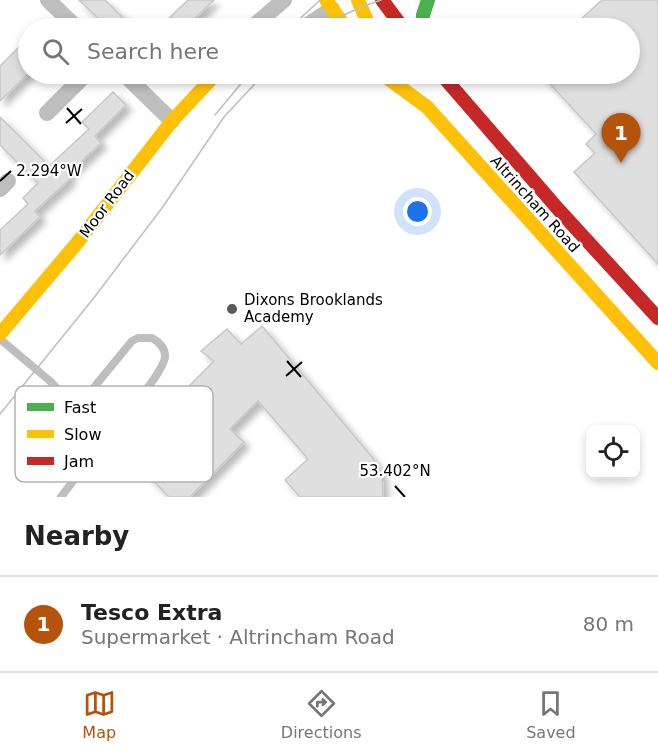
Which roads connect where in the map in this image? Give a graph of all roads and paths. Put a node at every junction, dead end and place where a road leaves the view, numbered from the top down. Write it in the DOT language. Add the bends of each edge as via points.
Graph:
graph roads {
  1 [pos="48,0"];
  2 [pos="284,0"];
  3 [pos="349,0"];
  4 [pos="358,0"];
  5 [pos="382,0"];
  6 [pos="428,0"];
  7 [pos="331,3"];
  8 [pos="67,18"];
  9 [pos="263,18"];
  10 [pos="314,18"];
  11 [pos="340,18"];
  12 [pos="366,18"];
  13 [pos="396,18"];
  14 [pos="423,18"];
  15 [pos="76,84"];
  16 [pos="134,84"];
  17 [pos="207,84"];
  18 [pos="396,84"];
  19 [pos="412,84"];
  20 [pos="450,84"];
  21 [pos="427,107"];
  22 [pos="47,113"];
  23 [pos="172,121"];
  24 [pos="658,318"];
  25 [pos="0,334"];
  26 [pos="0,339"];
  27 [pos="658,363"];
  28 [pos="55,386"];
  29 [pos="95,386"];
  30 [pos="149,386"];
  31 [pos="72,482"];
  32 [pos="61,497"];
  1 -- 8 [label="street"];
  2 -- 9 [label="street"];
  3 -- 7 [label="main road"];
  4 -- 12 [label="main road"];
  5 -- 13 [label="main road"];
  6 -- 14 [label="main road"];
  7 -- 10 [label="street"];
  7 -- 11 [label="main road"];
  15 -- 22 [label="street"];
  16 -- 23 [label="street"];
  17 -- 23 [label="main road, Moor Road"];
  18 -- 21 [label="main road, Altrincham Road"];
  19 -- 21 [label="main road"];
  20 -- 24 [label="main road, Altrincham Road"];
  21 -- 27 [label="main road, Altrincham Road"];
  23 -- 25 [label="main road, Moor Road"];
  26 -- 28 [label="lane"];
  29 -- 30 [label="lane" via="132,341 152,338 163,347 165,356 159,374"];
  31 -- 32 [label="lane"];
}
